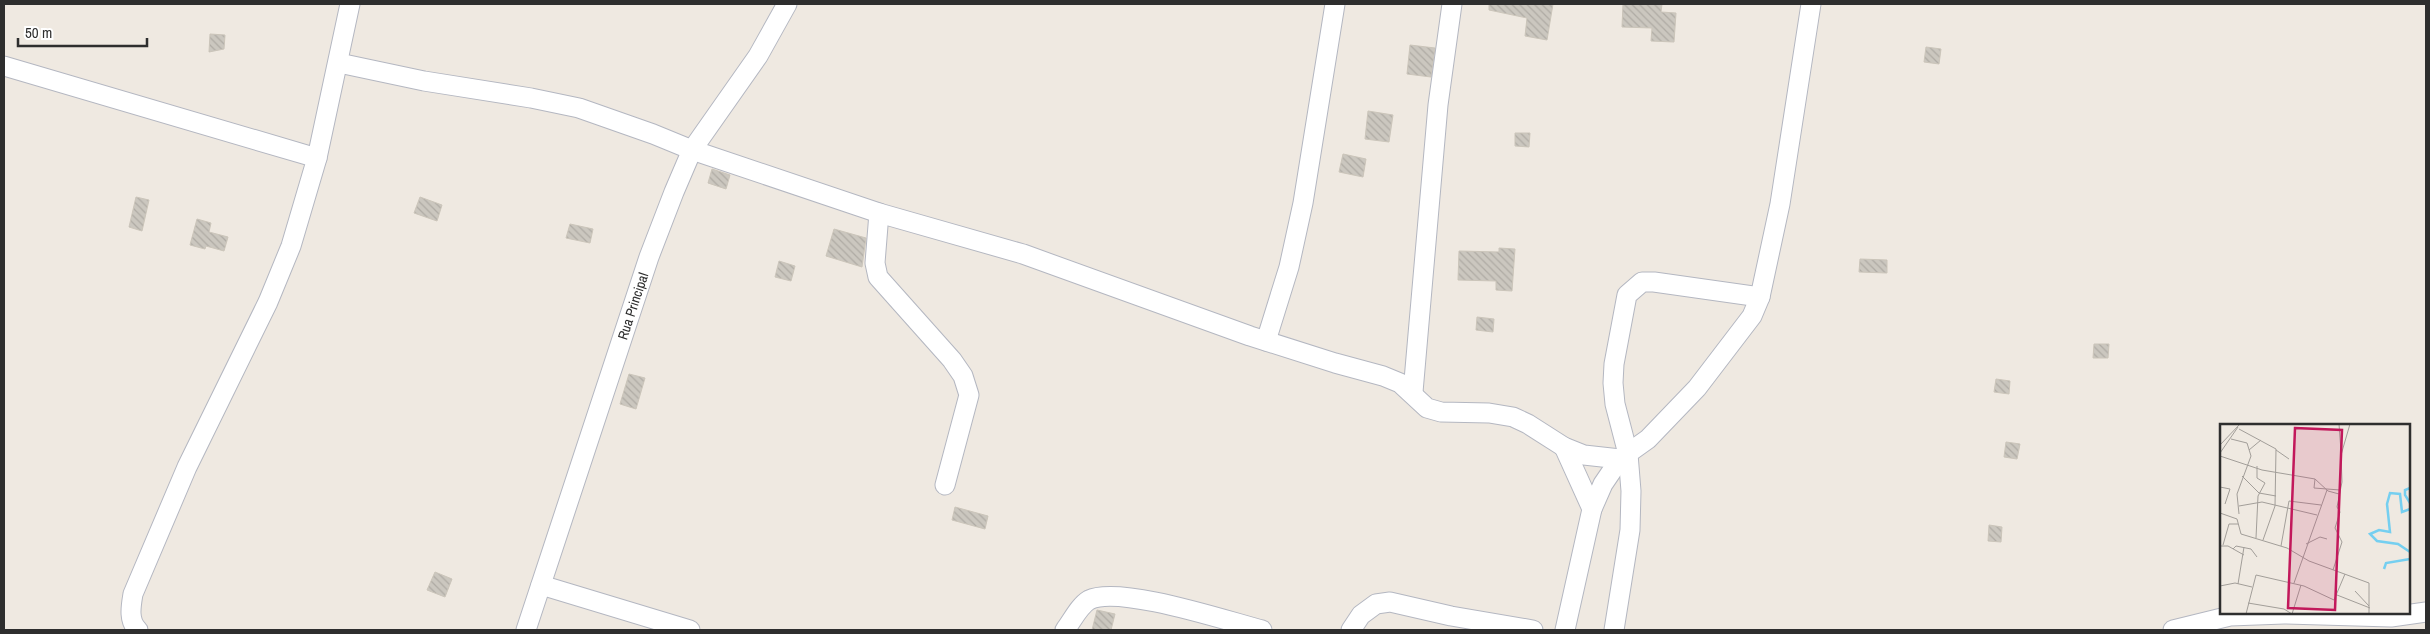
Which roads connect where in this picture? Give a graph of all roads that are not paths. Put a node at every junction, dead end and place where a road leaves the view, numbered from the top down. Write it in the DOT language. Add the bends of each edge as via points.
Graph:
graph roads {
  1 [pos="350,4"];
  2 [pos="787,4"];
  3 [pos="1335,4"];
  4 [pos="1452,4"];
  5 [pos="1811,4"];
  6 [pos="339,63"];
  7 [pos="4,66"];
  8 [pos="692,150"];
  9 [pos="317,158"];
  10 [pos="879,213"];
  11 [pos="1760,297"];
  12 [pos="1266,341"];
  13 [pos="1413,392"];
  14 [pos="1564,447"];
  15 [pos="1624,456"];
  16 [pos="945,485"];
  17 [pos="1592,509"];
  18 [pos="541,585"];
  19 [pos="2426,612"];
  20 [pos="138,630"];
  21 [pos="526,630"];
  22 [pos="690,630"];
  23 [pos="1065,630"];
  24 [pos="1262,630"];
  25 [pos="1351,630"];
  26 [pos="1533,630"];
  27 [pos="1565,630"];
  28 [pos="1614,630"];
  29 [pos="2173,630"];
  1 -- 6 [label="street"];
  2 -- 8 [label="street, Rua Principal" via="758,56"];
  3 -- 12 [label="street" via="1303,203 1289,267"];
  4 -- 13 [label="street" via="1438,105"];
  5 -- 11 [label="street" via="1780,204"];
  6 -- 8 [label="street" via="424,82 579,108"];
  6 -- 9 [label="street"];
  7 -- 9 [label="street"];
  8 -- 10 [label="street"];
  8 -- 18 [label="street, Rua Principal" via="648,257"];
  9 -- 20 [label="street" via="291,246 272,294 187,467 133,594 130,613"];
  10 -- 12 [label="street" via="1023,254"];
  10 -- 16 [label="street" via="875,263 878,277 952,360 963,376 969,395"];
  11 -- 15 [label="street" via="1752,316 1696,388 1648,439"];
  11 -- 15 [label="street" via="1654,282 1642,282 1627,295 1613,383"];
  12 -- 13 [label="street" via="1383,376"];
  13 -- 14 [label="street" via="1427,408 1441,412 1513,417"];
  14 -- 15 [label="street" via="1584,455"];
  14 -- 17 [label="street"];
  15 -- 17 [label="street" via="1603,484"];
  15 -- 28 [label="street" via="1631,491 1630,530"];
  17 -- 27 [label="street"];
  18 -- 21 [label="street, Rua Principal"];
  18 -- 22 [label="street"];
  19 -- 29 [label="street" via="2391,617 2230,616"];
  23 -- 24 [label="street" via="1089,600 1119,597 1140,599"];
  25 -- 26 [label="street" via="1361,615 1376,604 1390,602"];
}
